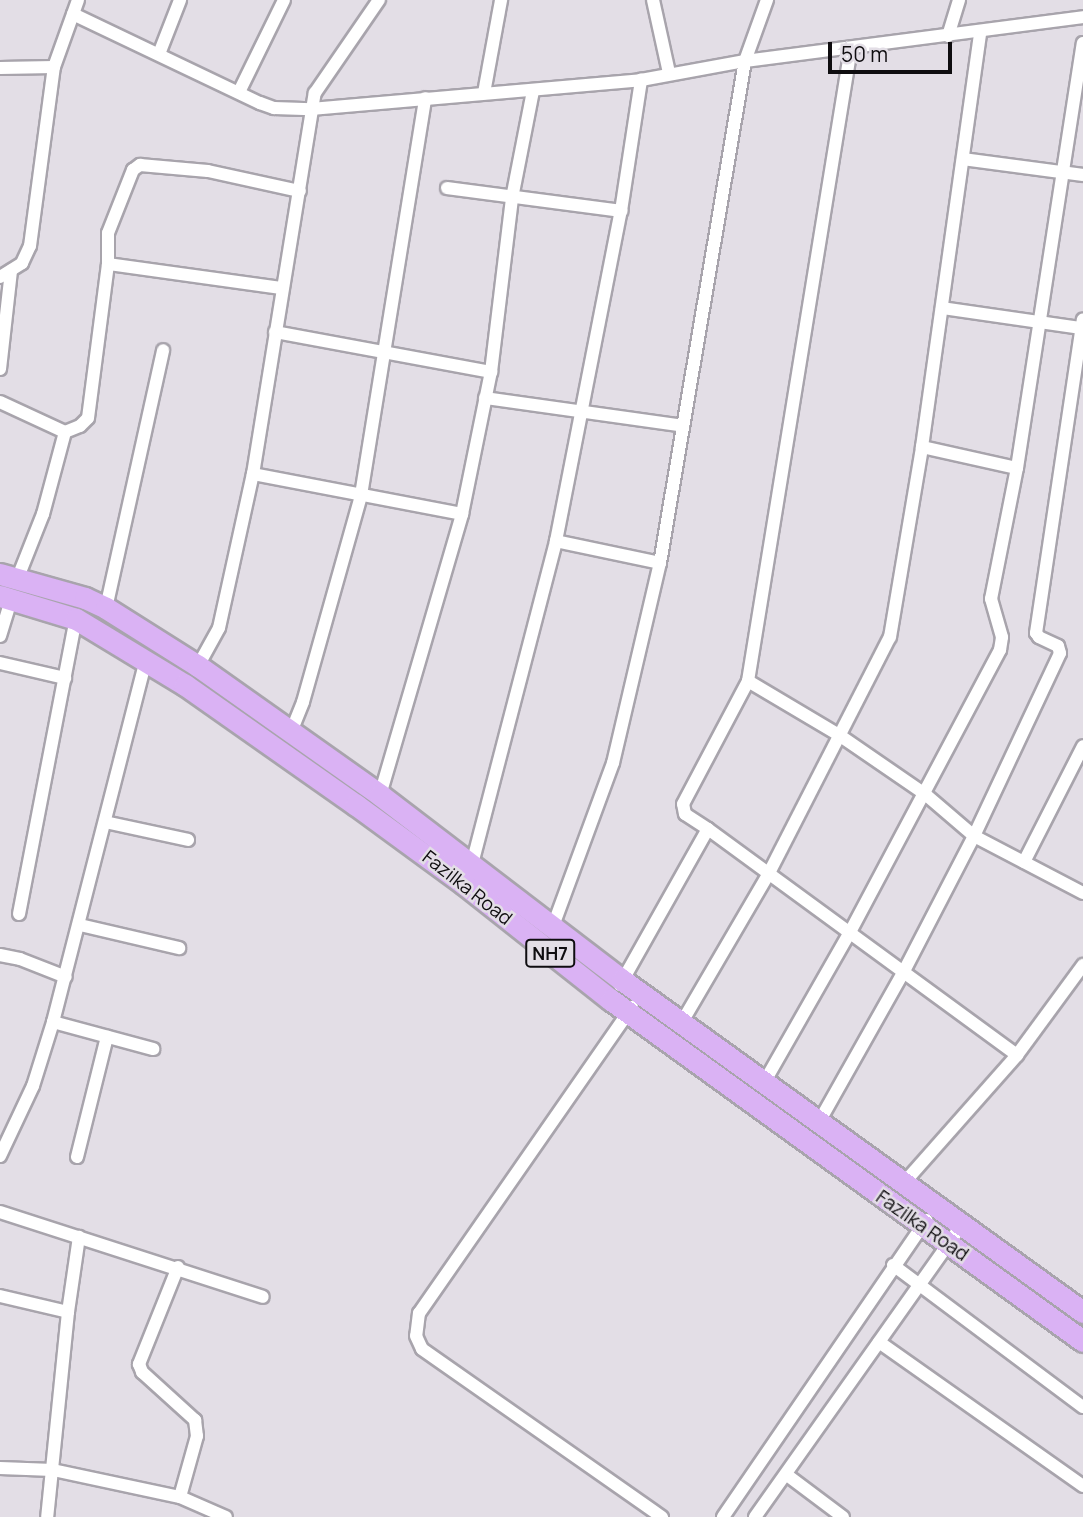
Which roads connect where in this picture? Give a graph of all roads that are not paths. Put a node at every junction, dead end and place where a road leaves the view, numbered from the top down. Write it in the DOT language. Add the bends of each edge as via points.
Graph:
graph roads {
  1 [pos="78,0"];
  2 [pos="180,0"];
  3 [pos="284,0"];
  4 [pos="379,0"];
  5 [pos="501,0"];
  6 [pos="653,0"];
  7 [pos="767,0"];
  8 [pos="959,0"];
  9 [pos="73,14"];
  10 [pos="1083,17"];
  11 [pos="980,32"];
  12 [pos="948,36"];
  13 [pos="1083,43"];
  14 [pos="851,48"];
  15 [pos="159,54"];
  16 [pos="745,61"];
  17 [pos="54,67"];
  18 [pos="0,68"];
  19 [pos="668,73"];
  20 [pos="641,80"];
  21 [pos="533,91"];
  22 [pos="239,92"];
  23 [pos="484,93"];
  24 [pos="425,98"];
  25 [pos="311,109"];
  26 [pos="963,159"];
  27 [pos="1063,173"];
  28 [pos="1083,175"];
  29 [pos="447,188"];
  30 [pos="300,191"];
  31 [pos="512,198"];
  32 [pos="621,211"];
  33 [pos="108,264"];
  34 [pos="6,274"];
  35 [pos="282,288"];
  36 [pos="942,308"];
  37 [pos="1082,323"];
  38 [pos="1039,324"];
  39 [pos="275,332"];
  40 [pos="163,350"];
  41 [pos="382,351"];
  42 [pos="0,369"];
  43 [pos="491,372"];
  44 [pos="485,398"];
  45 [pos="0,402"];
  46 [pos="581,412"];
  47 [pos="683,426"];
  48 [pos="65,432"];
  49 [pos="922,447"];
  50 [pos="1017,468"];
  51 [pos="253,474"];
  52 [pos="361,495"];
  53 [pos="462,514"];
  54 [pos="556,541"];
  55 [pos="660,563"];
  56 [pos="9,576"];
  57 [pos="6,598"];
  58 [pos="106,608"];
  59 [pos="76,619"];
  60 [pos="0,636"];
  61 [pos="146,660"];
  62 [pos="0,663"];
  63 [pos="198,666"];
  64 [pos="65,678"];
  65 [pos="748,681"];
  66 [pos="291,732"];
  67 [pos="839,735"];
  68 [pos="1083,746"];
  69 [pos="925,794"];
  70 [pos="380,795"];
  71 [pos="105,822"];
  72 [pos="708,829"];
  73 [pos="974,836"];
  74 [pos="188,840"];
  75 [pos="1024,862"];
  76 [pos="472,864"];
  77 [pos="768,875"];
  78 [pos="1083,893"];
  79 [pos="19,914"];
  80 [pos="80,925"];
  81 [pos="553,926"];
  82 [pos="849,934"];
  83 [pos="179,948"];
  84 [pos="0,955"];
  85 [pos="1083,965"];
  86 [pos="903,973"];
  87 [pos="66,977"];
  88 [pos="622,980"];
  89 [pos="642,992"];
  90 [pos="620,1006"];
  91 [pos="53,1022"];
  92 [pos="682,1022"];
  93 [pos="107,1037"];
  94 [pos="153,1049"];
  95 [pos="1017,1055"];
  96 [pos="765,1081"];
  97 [pos="819,1122"];
  98 [pos="0,1156"];
  99 [pos="77,1157"];
  100 [pos="903,1184"];
  101 [pos="937,1206"];
  102 [pos="0,1212"];
  103 [pos="922,1226"];
  104 [pos="962,1226"];
  105 [pos="79,1237"];
  106 [pos="949,1245"];
  107 [pos="893,1265"];
  108 [pos="178,1267"];
  109 [pos="919,1285"];
  110 [pos="0,1296"];
  111 [pos="263,1297"];
  112 [pos="68,1312"];
  113 [pos="1083,1312"];
  114 [pos="1083,1341"];
  115 [pos="879,1342"];
  116 [pos="1083,1407"];
  117 [pos="0,1468"];
  118 [pos="53,1470"];
  119 [pos="787,1475"];
  120 [pos="1083,1486"];
  121 [pos="180,1497"];
  122 [pos="47,1517"];
  123 [pos="226,1517"];
  124 [pos="662,1517"];
  125 [pos="723,1517"];
  126 [pos="755,1517"];
  127 [pos="844,1517"];
  1 -- 9 [label="street"];
  2 -- 15 [label="street"];
  3 -- 22 [label="street"];
  4 -- 25 [label="street" via="321,80"];
  5 -- 23 [label="street"];
  6 -- 19 [label="street"];
  7 -- 16 [label="street"];
  8 -- 12 [label="street"];
  9 -- 15 [label="street"];
  9 -- 17 [label="street"];
  10 -- 11 [label="street"];
  11 -- 12 [label="street"];
  11 -- 26 [label="street"];
  12 -- 14 [label="street"];
  13 -- 27 [label="street"];
  14 -- 16 [label="street"];
  14 -- 65 [label="street"];
  15 -- 22 [label="street"];
  16 -- 19 [label="street"];
  16 -- 47 [label="street"];
  17 -- 18 [label="street"];
  17 -- 34 [label="street" via="30,246 22,263"];
  19 -- 20 [label="street"];
  20 -- 21 [label="street"];
  20 -- 32 [label="street"];
  21 -- 23 [label="street"];
  21 -- 31 [label="street"];
  22 -- 25 [label="street" via="274,108"];
  23 -- 24 [label="street"];
  24 -- 25 [label="street"];
  24 -- 41 [label="street"];
  25 -- 30 [label="street"];
  26 -- 27 [label="street"];
  26 -- 36 [label="street"];
  27 -- 28 [label="street"];
  27 -- 38 [label="street"];
  29 -- 31 [label="street"];
  30 -- 33 [label="street" via="208,171 140,165 133,170 108,233"];
  30 -- 35 [label="street"];
  31 -- 32 [label="street"];
  31 -- 43 [label="street"];
  32 -- 46 [label="street"];
  33 -- 35 [label="street"];
  33 -- 48 [label="street" via="88,418"];
  34 -- 42 [label="street"];
  35 -- 39 [label="street"];
  36 -- 38 [label="street"];
  36 -- 49 [label="street"];
  37 -- 38 [label="street"];
  37 -- 73 [label="street" via="1036,633 1058,646 1060,653"];
  38 -- 50 [label="street"];
  39 -- 41 [label="street"];
  39 -- 51 [label="street"];
  40 -- 58 [label="street"];
  41 -- 43 [label="street"];
  41 -- 52 [label="street"];
  43 -- 44 [label="street"];
  44 -- 46 [label="street"];
  44 -- 53 [label="street"];
  45 -- 48 [label="street"];
  46 -- 47 [label="street"];
  46 -- 54 [label="street"];
  47 -- 55 [label="street"];
  48 -- 56 [label="street" via="43,514"];
  49 -- 50 [label="street"];
  49 -- 67 [label="street" via="890,637"];
  50 -- 69 [label="street" via="991,599 1002,637 1000,650"];
  51 -- 52 [label="street"];
  51 -- 63 [label="street" via="219,628"];
  52 -- 53 [label="street"];
  52 -- 66 [label="street"];
  53 -- 70 [label="street"];
  54 -- 55 [label="street"];
  54 -- 76 [label="street"];
  55 -- 81 [label="street" via="612,763"];
  56 -- 58 [label="highway, Fazilka Road / NH7"];
  57 -- 59 [label="highway, Fazilka Road / NH7"];
  57 -- 60 [label="street"];
  58 -- 63 [label="highway, Fazilka Road / NH7"];
  59 -- 61 [label="highway, Fazilka Road / NH7"];
  59 -- 64 [label="street"];
  61 -- 71 [label="street"];
  61 -- 90 [label="highway, Fazilka Road / NH7" via="464,884"];
  62 -- 64 [label="street"];
  63 -- 66 [label="highway, Fazilka Road / NH7"];
  64 -- 79 [label="street"];
  65 -- 67 [label="street"];
  65 -- 72 [label="street" via="683,804 685,814"];
  66 -- 70 [label="highway, Fazilka Road / NH7"];
  67 -- 69 [label="street"];
  67 -- 77 [label="street"];
  68 -- 75 [label="street"];
  69 -- 73 [label="street"];
  69 -- 82 [label="street"];
  70 -- 76 [label="highway, Fazilka Road / NH7"];
  71 -- 74 [label="street"];
  71 -- 80 [label="street"];
  72 -- 77 [label="street"];
  72 -- 88 [label="street"];
  73 -- 75 [label="street"];
  73 -- 86 [label="street"];
  75 -- 78 [label="street"];
  76 -- 81 [label="highway, Fazilka Road / NH7"];
  77 -- 82 [label="street"];
  77 -- 92 [label="street"];
  80 -- 83 [label="street"];
  80 -- 87 [label="street"];
  81 -- 88 [label="highway, Fazilka Road / NH7"];
  82 -- 86 [label="street"];
  82 -- 96 [label="street"];
  84 -- 87 [label="street"];
  85 -- 95 [label="street"];
  86 -- 95 [label="street"];
  86 -- 97 [label="street"];
  87 -- 91 [label="street"];
  88 -- 89 [label="highway, Fazilka Road / NH7"];
  88 -- 90 [label="street"];
  89 -- 90 [label="street"];
  89 -- 92 [label="highway, Fazilka Road / NH7"];
  90 -- 103 [label="highway, Fazilka Road / NH7"];
  90 -- 124 [label="street" via="419,1313 416,1336 422,1349"];
  91 -- 93 [label="street"];
  91 -- 98 [label="street" via="33,1086"];
  92 -- 96 [label="highway, Fazilka Road / NH7"];
  93 -- 94 [label="street"];
  93 -- 99 [label="street"];
  95 -- 100 [label="street"];
  96 -- 97 [label="highway, Fazilka Road / NH7"];
  97 -- 100 [label="highway, Fazilka Road / NH7"];
  100 -- 101 [label="highway, Fazilka Road / NH7"];
  101 -- 103 [label="street"];
  101 -- 104 [label="highway, Fazilka Road / NH7"];
  102 -- 105 [label="street"];
  103 -- 106 [label="highway, Fazilka Road / NH7"];
  103 -- 107 [label="street"];
  104 -- 106 [label="street"];
  104 -- 113 [label="highway, Fazilka Road / NH7"];
  105 -- 108 [label="street"];
  105 -- 112 [label="street"];
  106 -- 109 [label="street"];
  106 -- 114 [label="highway, Fazilka Road / NH7"];
  107 -- 109 [label="street"];
  107 -- 125 [label="street"];
  108 -- 111 [label="street"];
  108 -- 121 [label="street" via="139,1364 142,1372 195,1420 197,1436"];
  109 -- 115 [label="street"];
  109 -- 116 [label="street"];
  110 -- 112 [label="street"];
  112 -- 118 [label="street"];
  115 -- 119 [label="street"];
  115 -- 120 [label="street"];
  117 -- 118 [label="street"];
  118 -- 121 [label="street"];
  118 -- 122 [label="street"];
  119 -- 126 [label="street"];
  119 -- 127 [label="street"];
  121 -- 123 [label="street"];
}
